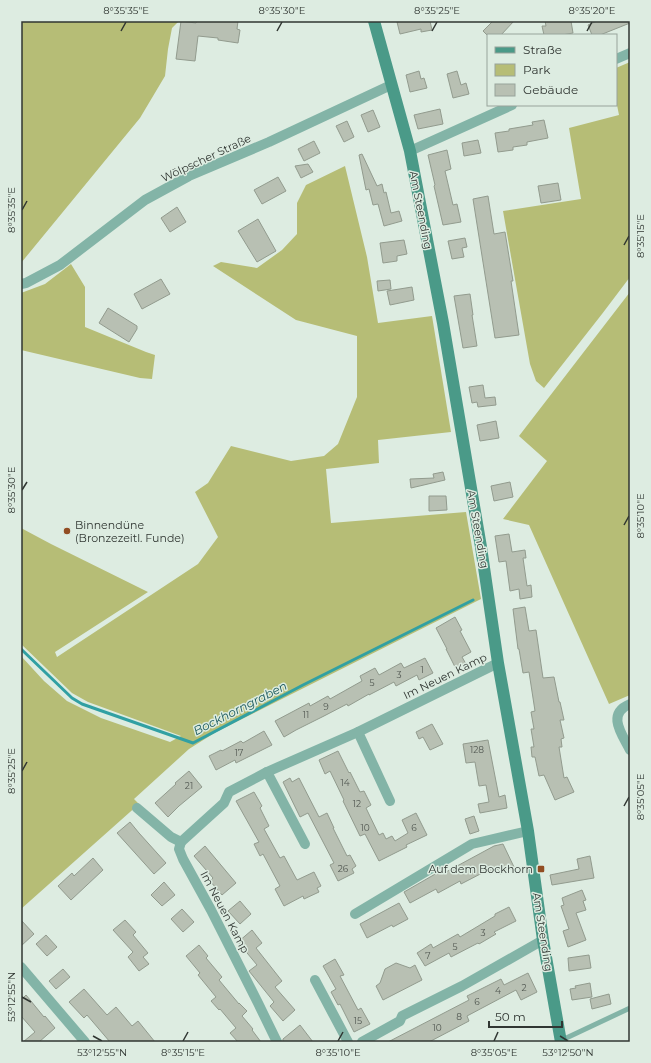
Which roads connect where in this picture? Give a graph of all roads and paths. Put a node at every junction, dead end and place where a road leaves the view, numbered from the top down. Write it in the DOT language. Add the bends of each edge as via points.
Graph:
graph roads {
  1 [pos="374,21"];
  2 [pos="630,53"];
  3 [pos="617,60"];
  4 [pos="391,85"];
  5 [pos="510,106"];
  6 [pos="410,151"];
  7 [pos="21,284"];
  8 [pos="498,664"];
  9 [pos="630,704"];
  10 [pos="358,732"];
  11 [pos="630,750"];
  12 [pos="267,772"];
  13 [pos="390,801"];
  14 [pos="137,808"];
  15 [pos="528,831"];
  16 [pos="181,842"];
  17 [pos="306,844"];
  18 [pos="355,914"];
  19 [pos="543,940"];
  20 [pos="21,967"];
  21 [pos="315,980"];
  22 [pos="630,1008"];
  23 [pos="561,1041"];
  24 [pos="85,1042"];
  25 [pos="277,1042"];
  26 [pos="348,1042"];
  27 [pos="362,1042"];
  1 -- 4 [label="street, Am Steending"];
  2 -- 3 [label="street"];
  4 -- 6 [label="street, Am Steending"];
  4 -- 7 [label="street, Wölpscher Straße" via="189,176 145,200 60,265"];
  5 -- 6 [label="street"];
  6 -- 8 [label="street, Am Steending" via="443,323"];
  8 -- 10 [label="street, Im Neuen Kamp"];
  8 -- 15 [label="street, Am Steending"];
  9 -- 11 [label="street" via="619,712 617,718"];
  10 -- 12 [label="street, Im Neuen Kamp"];
  10 -- 13 [label="street"];
  12 -- 16 [label="street, Im Neuen Kamp" via="229,792 224,803"];
  12 -- 17 [label="street"];
  14 -- 16 [label="street" via="171,837"];
  15 -- 18 [label="street" via="472,844"];
  15 -- 19 [label="street, Am Steending"];
  16 -- 25 [label="street, Im Neuen Kamp" via="179,849 183,859"];
  19 -- 23 [label="street, Am Steending"];
  19 -- 27 [label="street" via="462,986 402,1016 400,1021"];
  20 -- 24 [label="street"];
  21 -- 26 [label="street"];
  22 -- 23 [label="lane"];
}
